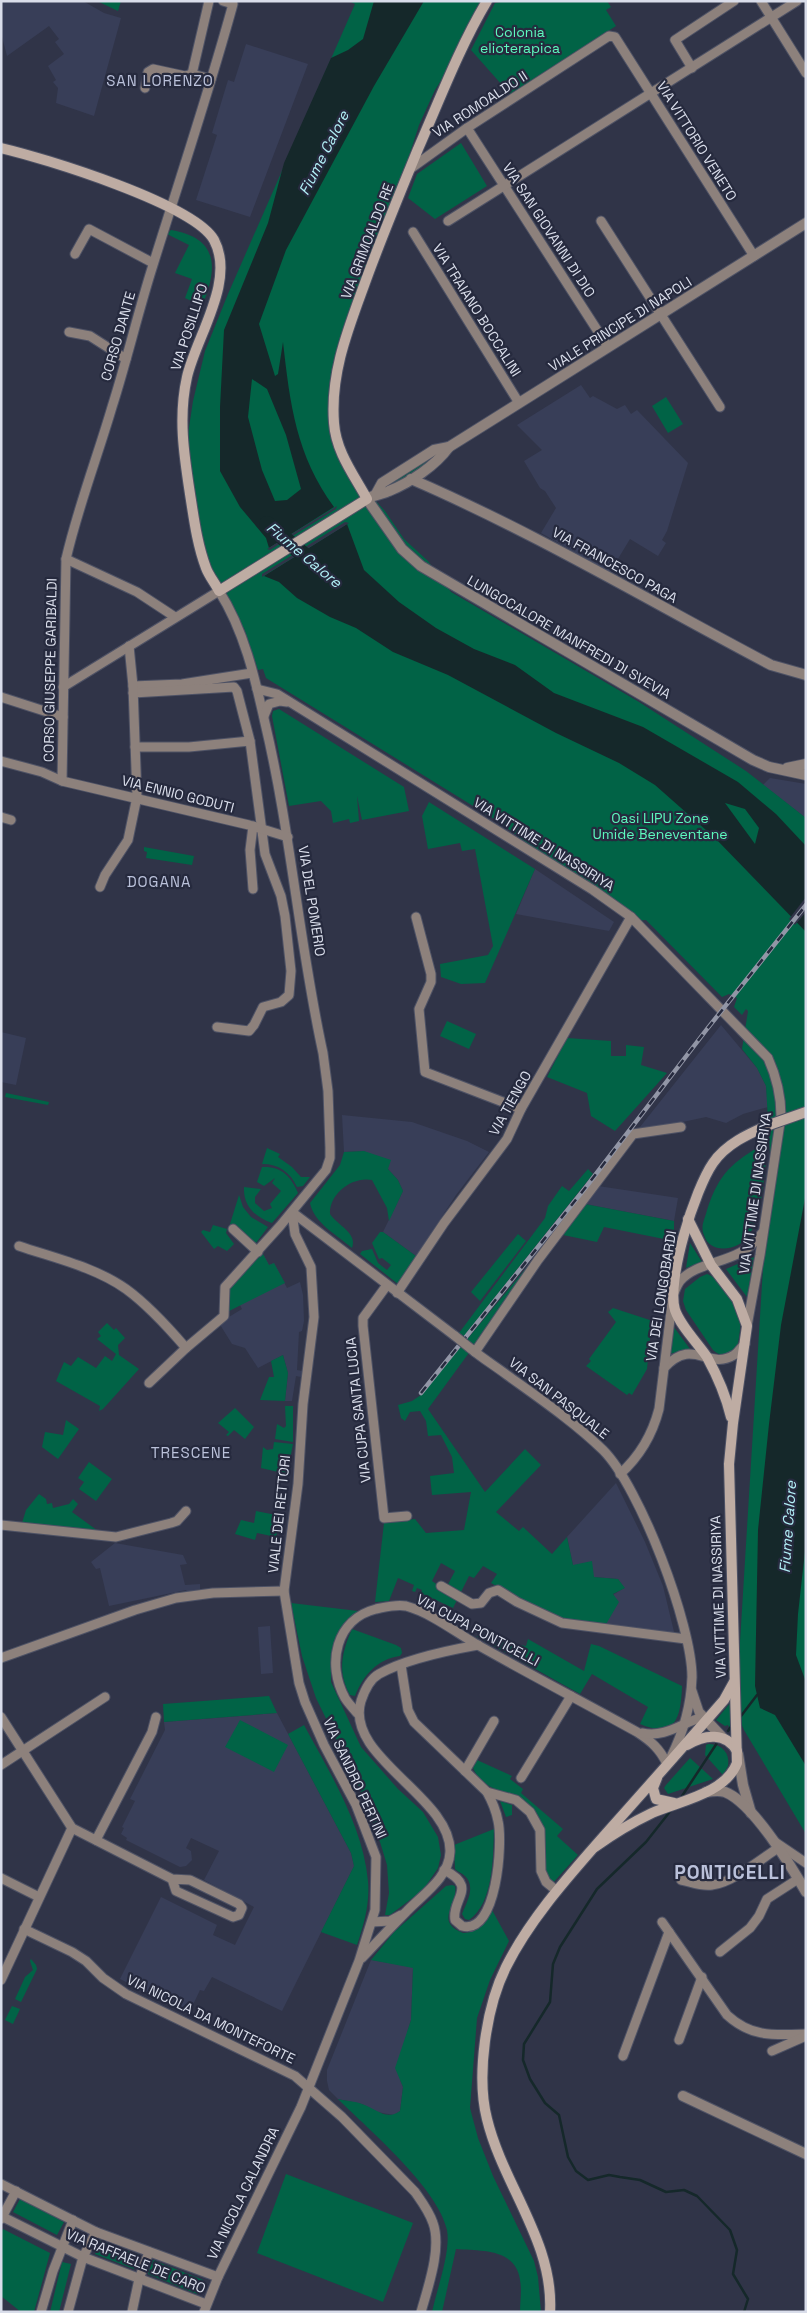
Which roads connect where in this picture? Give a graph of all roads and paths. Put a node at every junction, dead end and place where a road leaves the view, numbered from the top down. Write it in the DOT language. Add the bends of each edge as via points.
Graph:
graph roads {
  1 [pos="209,1"];
  2 [pos="223,1"];
  3 [pos="487,1"];
  4 [pos="734,1"];
  5 [pos="761,1"];
  6 [pos="797,1"];
  7 [pos="772,17"];
  8 [pos="618,40"];
  9 [pos="692,68"];
  10 [pos="806,73"];
  11 [pos="192,74"];
  12 [pos="211,79"];
  13 [pos="145,88"];
  14 [pos="651,95"];
  15 [pos="467,128"];
  16 [pos="1,148"];
  17 [pos="410,169"];
  18 [pos="504,186"];
  19 [pos="172,208"];
  20 [pos="448,221"];
  21 [pos="601,221"];
  22 [pos="806,223"];
  23 [pos="412,232"];
  24 [pos="75,254"];
  25 [pos="754,256"];
  26 [pos="153,263"];
  27 [pos="660,315"];
  28 [pos="69,332"];
  29 [pos="608,347"];
  30 [pos="126,359"];
  31 [pos="519,403"];
  32 [pos="720,407"];
  33 [pos="440,453"];
  34 [pos="411,479"];
  35 [pos="377,493"];
  36 [pos="66,559"];
  37 [pos="219,591"];
  38 [pos="176,617"];
  39 [pos="129,646"];
  40 [pos="252,673"];
  41 [pos="806,675"];
  42 [pos="63,687"];
  43 [pos="183,688"];
  44 [pos="257,689"];
  45 [pos="133,690"];
  46 [pos="1,698"];
  47 [pos="290,702"];
  48 [pos="62,717"];
  49 [pos="264,717"];
  50 [pos="250,741"];
  51 [pos="135,747"];
  52 [pos="1,761"];
  53 [pos="806,764"];
  54 [pos="781,770"];
  55 [pos="806,775"];
  56 [pos="62,781"];
  57 [pos="137,797"];
  58 [pos="1,817"];
  59 [pos="11,820"];
  60 [pos="257,827"];
  61 [pos="288,837"];
  62 [pos="100,887"];
  63 [pos="253,889"];
  64 [pos="416,917"];
  65 [pos="631,917"];
  66 [pos="217,1027"];
  67 [pos="521,1109"];
  68 [pos="806,1112"];
  69 [pos="682,1127"];
  70 [pos="292,1212"];
  71 [pos="688,1219"];
  72 [pos="233,1229"];
  73 [pos="764,1230"];
  74 [pos="19,1246"];
  75 [pos="258,1252"];
  76 [pos="711,1265"];
  77 [pos="387,1285"];
  78 [pos="397,1293"];
  79 [pos="673,1295"];
  80 [pos="747,1326"];
  81 [pos="745,1344"];
  82 [pos="186,1348"];
  83 [pos="473,1350"];
  84 [pos="707,1357"];
  85 [pos="664,1368"];
  86 [pos="149,1383"];
  87 [pos="733,1423"];
  88 [pos="620,1474"];
  89 [pos="186,1511"];
  90 [pos="407,1516"];
  91 [pos="1,1525"];
  92 [pos="441,1586"];
  93 [pos="284,1591"];
  94 [pos="686,1639"];
  95 [pos="478,1645"];
  96 [pos="1,1658"];
  97 [pos="401,1665"];
  98 [pos="735,1681"];
  99 [pos="691,1689"];
  100 [pos="571,1696"];
  101 [pos="105,1697"];
  102 [pos="357,1713"];
  103 [pos="156,1716"];
  104 [pos="1,1717"];
  105 [pos="705,1719"];
  106 [pos="494,1721"];
  107 [pos="684,1725"];
  108 [pos="637,1732"];
  109 [pos="722,1737"];
  110 [pos="683,1748"];
  111 [pos="22,1751"];
  112 [pos="738,1752"];
  113 [pos="667,1764"];
  114 [pos="1,1765"];
  115 [pos="466,1771"];
  116 [pos="658,1775"];
  117 [pos="521,1778"];
  118 [pos="487,1792"];
  119 [pos="705,1792"];
  120 [pos="675,1803"];
  121 [pos="751,1814"];
  122 [pos="72,1828"];
  123 [pos="96,1840"];
  124 [pos="775,1844"];
  125 [pos="594,1847"];
  126 [pos="806,1863"];
  127 [pos="444,1870"];
  128 [pos="1,1878"];
  129 [pos="798,1878"];
  130 [pos="172,1879"];
  131 [pos="681,1880"];
  132 [pos="557,1891"];
  133 [pos="806,1892"];
  134 [pos="39,1897"];
  135 [pos="406,1912"];
  136 [pos="662,1922"];
  137 [pos="372,1925"];
  138 [pos="391,1928"];
  139 [pos="24,1929"];
  140 [pos="669,1932"];
  141 [pos="720,1952"];
  142 [pos="359,1961"];
  143 [pos="702,1977"];
  144 [pos="1,1980"];
  145 [pos="806,2035"];
  146 [pos="678,2040"];
  147 [pos="772,2051"];
  148 [pos="623,2056"];
  149 [pos="309,2088"];
  150 [pos="683,2096"];
  151 [pos="806,2154"];
  152 [pos="1,2184"];
  153 [pos="16,2191"];
  154 [pos="2,2217"];
  155 [pos="73,2220"];
  156 [pos="96,2232"];
  157 [pos="62,2247"];
  158 [pos="149,2252"];
  159 [pos="83,2257"];
  160 [pos="218,2277"];
  161 [pos="139,2279"];
  162 [pos="205,2308"];
  163 [pos="42,2312"];
  164 [pos="68,2312"];
  165 [pos="132,2312"];
  166 [pos="421,2312"];
  167 [pos="550,2312"];
  1 -- 11 [label="street"];
  2 -- 12 [label="street, CORSO DANTE" via="233,4"];
  3 -- 17 [label="main road, VIA GRIMOALDO RE" via="449,76"];
  4 -- 9 [label="street" via="675,40"];
  5 -- 7 [label="street"];
  6 -- 7 [label="street"];
  7 -- 9 [label="street"];
  7 -- 10 [label="street"];
  8 -- 14 [label="street, VIA VITTORIO VENETO"];
  8 -- 15 [label="street, VIA ROMOALDO II" via="609,36"];
  9 -- 14 [label="street"];
  11 -- 12 [label="street"];
  11 -- 13 [label="street" via="186,76 153,69 148,72"];
  12 -- 19 [label="street, CORSO DANTE"];
  14 -- 18 [label="street"];
  14 -- 25 [label="street, VIA VITTORIO VENETO"];
  15 -- 17 [label="street, VIA ROMOALDO II"];
  15 -- 18 [label="street, VIA SAN GIOVANNI DI DIO"];
  16 -- 19 [label="main road, VIA POSILLIPO" via="60,164"];
  17 -- 35 [label="main road, VIA GRIMOALDO RE" via="348,328 337,366 334,424 338,444"];
  18 -- 20 [label="street"];
  18 -- 29 [label="street, VIA SAN GIOVANNI DI DIO"];
  19 -- 26 [label="street, CORSO DANTE"];
  19 -- 37 [label="main road, VIA POSILLIPO" via="209,232 218,249 221,267 216,294 186,378 182,417 182,441 197,539 207,570"];
  21 -- 27 [label="street"];
  22 -- 25 [label="street, VIALE PRINCIPE DI NAPOLI"];
  23 -- 31 [label="street, VIA TRAIANO BOCCALINI"];
  24 -- 26 [label="street" via="89,229"];
  25 -- 27 [label="street, VIALE PRINCIPE DI NAPOLI"];
  26 -- 30 [label="street, CORSO DANTE"];
  27 -- 29 [label="street, VIALE PRINCIPE DI NAPOLI"];
  27 -- 32 [label="street"];
  28 -- 30 [label="street" via="90,336"];
  29 -- 31 [label="street, VIALE PRINCIPE DI NAPOLI"];
  30 -- 36 [label="street, CORSO DANTE"];
  31 -- 33 [label="street, VIALE PRINCIPE DI NAPOLI"];
  33 -- 34 [label="street"];
  33 -- 35 [label="street" via="389,478"];
  34 -- 35 [label="street"];
  34 -- 41 [label="street, VIA FRANCESCO PAGA" via="545,542 771,666"];
  35 -- 37 [label="main road"];
  35 -- 54 [label="street, LUNGOCALORE MANFREDI DI SVEVIA" via="402,549 421,566 753,760"];
  36 -- 38 [label="street" via="137,592"];
  36 -- 42 [label="street, CORSO GIUSEPPE GARIBALDI"];
  37 -- 38 [label="street"];
  37 -- 40 [label="street, VIA DEL POMERIO" via="229,607"];
  38 -- 39 [label="street"];
  39 -- 42 [label="street"];
  39 -- 45 [label="street"];
  40 -- 43 [label="street"];
  40 -- 44 [label="street, VIA DEL POMERIO"];
  42 -- 48 [label="street, CORSO GIUSEPPE GARIBALDI"];
  43 -- 45 [label="street"];
  43 -- 50 [label="street" via="234,687"];
  44 -- 47 [label="street, VIA VITTIME DI NASSIRIYA" via="277,694"];
  44 -- 49 [label="street, VIA DEL POMERIO"];
  45 -- 51 [label="street"];
  46 -- 48 [label="street"];
  47 -- 49 [label="street" via="269,704"];
  47 -- 65 [label="street, VIA VITTIME DI NASSIRIYA" via="593,890"];
  48 -- 56 [label="street, CORSO GIUSEPPE GARIBALDI"];
  49 -- 61 [label="street, VIA DEL POMERIO"];
  50 -- 51 [label="street" via="189,747"];
  50 -- 60 [label="street"];
  51 -- 57 [label="street"];
  52 -- 56 [label="street, VIA ENNIO GODUTI"];
  53 -- 54 [label="street"];
  54 -- 55 [label="street, LUNGOCALORE MANFREDI DI SVEVIA"];
  56 -- 57 [label="street, VIA ENNIO GODUTI"];
  57 -- 60 [label="street, VIA ENNIO GODUTI"];
  57 -- 62 [label="street" via="128,840"];
  58 -- 59 [label="street"];
  60 -- 61 [label="street, VIA ENNIO GODUTI"];
  60 -- 63 [label="street" via="250,850"];
  60 -- 66 [label="street" via="285,916 291,971 289,995 263,1007 249,1031"];
  61 -- 70 [label="street, VIA DEL POMERIO" via="327,1082 330,1158 326,1170"];
  64 -- 67 [label="street" via="431,974 419,1009 425,1072"];
  65 -- 67 [label="street, VIA TIENGO"];
  65 -- 73 [label="street, VIA VITTIME DI NASSIRIYA" via="768,1058 776,1076 781,1116"];
  67 -- 78 [label="street, VIA TIENGO" via="507,1139"];
  68 -- 71 [label="main road, VIA DEI LONGOBARDI, bridge" via="769,1125 732,1144 713,1163"];
  69 -- 83 [label="street" via="633,1134"];
  70 -- 75 [label="street, VIA DEL POMERIO"];
  70 -- 77 [label="street, VIA SAN PASQUALE"];
  70 -- 93 [label="street, VIALE DEI RETTORI" via="295,1234 311,1267 314,1317"];
  71 -- 76 [label="main road"];
  71 -- 79 [label="main road, VIA DEI LONGOBARDI"];
  72 -- 75 [label="street"];
  73 -- 76 [label="street" via="745,1251"];
  73 -- 80 [label="street, VIA VITTIME DI NASSIRIYA"];
  74 -- 82 [label="street" via="118,1284 147,1307"];
  75 -- 82 [label="street, VIA DEL POMERIO" via="225,1287 225,1314"];
  76 -- 79 [label="street" via="690,1273"];
  76 -- 80 [label="main road" via="737,1300"];
  77 -- 78 [label="street, VIA SAN PASQUALE"];
  77 -- 90 [label="street, VIA CUPA SANTA LUCIA" via="363,1318 363,1326 384,1518"];
  78 -- 83 [label="street, VIA SAN PASQUALE, bridge"];
  79 -- 84 [label="main road" via="677,1314"];
  79 -- 85 [label="street, VIA DEI LONGOBARDI"];
  80 -- 81 [label="main road, VIA VITTIME DI NASSIRIYA"];
  81 -- 84 [label="street" via="726,1358"];
  81 -- 87 [label="main road, VIA VITTIME DI NASSIRIYA"];
  82 -- 86 [label="street"];
  83 -- 88 [label="street, VIA SAN PASQUALE" via="602,1449"];
  84 -- 85 [label="street" via="680,1355"];
  84 -- 87 [label="main road" via="725,1392"];
  85 -- 88 [label="street, VIA DEI LONGOBARDI" via="654,1427 639,1454"];
  87 -- 98 [label="main road, VIA VITTIME DI NASSIRIYA" via="729,1510"];
  88 -- 94 [label="street, VIA SAN PASQUALE" via="666,1569"];
  89 -- 91 [label="street" via="177,1521 116,1536"];
  92 -- 94 [label="street" via="475,1604 498,1590 548,1617 574,1626"];
  93 -- 96 [label="street, VIALE DEI RETTORI" via="213,1593 176,1598"];
  93 -- 137 [label="street, VIA SANDRO PERTINI" via="305,1702 356,1805 376,1857 377,1894"];
  94 -- 99 [label="street, VIA SAN PASQUALE" via="691,1662"];
  95 -- 97 [label="street"];
  95 -- 100 [label="street, VIA CUPA PONTICELLI"];
  95 -- 102 [label="street, VIA CUPA PONTICELLI" via="406,1606 391,1605 368,1611 350,1622 340,1640 336,1657 339,1684"];
  97 -- 102 [label="street" via="378,1674 363,1695"];
  97 -- 115 [label="street" via="408,1710 414,1722"];
  98 -- 105 [label="main road" via="730,1692"];
  98 -- 112 [label="main road, VIA VITTIME DI NASSIRIYA"];
  99 -- 105 [label="street"];
  99 -- 107 [label="street"];
  100 -- 108 [label="street, VIA CUPA PONTICELLI"];
  100 -- 117 [label="street"];
  101 -- 111 [label="street"];
  102 -- 127 [label="street, VIA CUPA PONTICELLI" via="373,1748 444,1828 450,1853"];
  103 -- 123 [label="street" via="152,1732"];
  104 -- 111 [label="street"];
  105 -- 107 [label="street"];
  105 -- 109 [label="street"];
  105 -- 110 [label="main road"];
  106 -- 115 [label="street"];
  107 -- 108 [label="street" via="660,1734"];
  107 -- 113 [label="street"];
  108 -- 113 [label="street, VIA CUPA PONTICELLI" via="661,1751"];
  109 -- 110 [label="main road" via="699,1739"];
  109 -- 112 [label="main road" via="731,1742"];
  110 -- 113 [label="main road"];
  111 -- 114 [label="street"];
  111 -- 122 [label="street"];
  112 -- 119 [label="main road" via="737,1763 730,1776"];
  112 -- 121 [label="street"];
  113 -- 116 [label="main road"];
  115 -- 118 [label="street"];
  116 -- 120 [label="main road" via="653,1788 656,1799"];
  116 -- 125 [label="main road"];
  118 -- 127 [label="street" via="499,1821 497,1876 494,1893 474,1926 462,1926 455,1920 454,1913 462,1897 461,1885"];
  118 -- 132 [label="street" via="516,1800 530,1812 540,1830 540,1871 546,1882"];
  119 -- 120 [label="main road"];
  119 -- 121 [label="street" via="723,1791"];
  120 -- 125 [label="main road" via="630,1824"];
  121 -- 124 [label="street"];
  122 -- 123 [label="street"];
  122 -- 134 [label="street"];
  123 -- 130 [label="street"];
  124 -- 126 [label="street"];
  124 -- 129 [label="street"];
  124 -- 131 [label="street" via="736,1876 719,1884 704,1885"];
  125 -- 132 [label="main road"];
  127 -- 135 [label="street" via="433,1886"];
  128 -- 134 [label="street"];
  129 -- 133 [label="street"];
  129 -- 141 [label="street" via="767,1899 750,1928"];
  130 -- 130 [label="street" via="176,1891 233,1917 240,1915 240,1904 190,1880"];
  132 -- 167 [label="main road" via="522,1938 506,1968 489,2022 483,2079 487,2119 498,2153 540,2250 550,2292"];
  134 -- 139 [label="street"];
  135 -- 137 [label="street" via="390,1921"];
  135 -- 138 [label="street"];
  136 -- 140 [label="street"];
  137 -- 138 [label="street" via="378,1931"];
  137 -- 142 [label="street, VIA SANDRO PERTINI"];
  138 -- 142 [label="street"];
  139 -- 144 [label="street"];
  139 -- 149 [label="street, VIA NICOLA DA MONTEFORTE" via="72,1952 126,1994 276,2066"];
  140 -- 143 [label="street"];
  140 -- 148 [label="street"];
  142 -- 149 [label="street, VIA SANDRO PERTINI"];
  143 -- 145 [label="street" via="727,2016 748,2031"];
  143 -- 146 [label="street"];
  145 -- 147 [label="street"];
  149 -- 160 [label="street, VIA NICOLA CALANDRA"];
  149 -- 166 [label="street, VIA NICOLA DA MONTEFORTE" via="416,2192 434,2224 432,2268"];
  150 -- 151 [label="street"];
  152 -- 153 [label="street, VIA RAFFAELE DE CARO"];
  153 -- 154 [label="street"];
  153 -- 155 [label="street, VIA RAFFAELE DE CARO"];
  154 -- 157 [label="street, VIA RAFFAELE DE CARO"];
  155 -- 156 [label="street, VIA RAFFAELE DE CARO"];
  155 -- 157 [label="street"];
  156 -- 158 [label="street, VIA RAFFAELE DE CARO"];
  156 -- 159 [label="street"];
  157 -- 159 [label="street, VIA RAFFAELE DE CARO"];
  157 -- 163 [label="street"];
  158 -- 160 [label="street, VIA RAFFAELE DE CARO"];
  158 -- 161 [label="street"];
  159 -- 161 [label="street, VIA RAFFAELE DE CARO"];
  159 -- 164 [label="street"];
  160 -- 162 [label="street, VIA NICOLA CALANDRA"];
  161 -- 162 [label="street, VIA RAFFAELE DE CARO"];
  161 -- 165 [label="street"];
}
